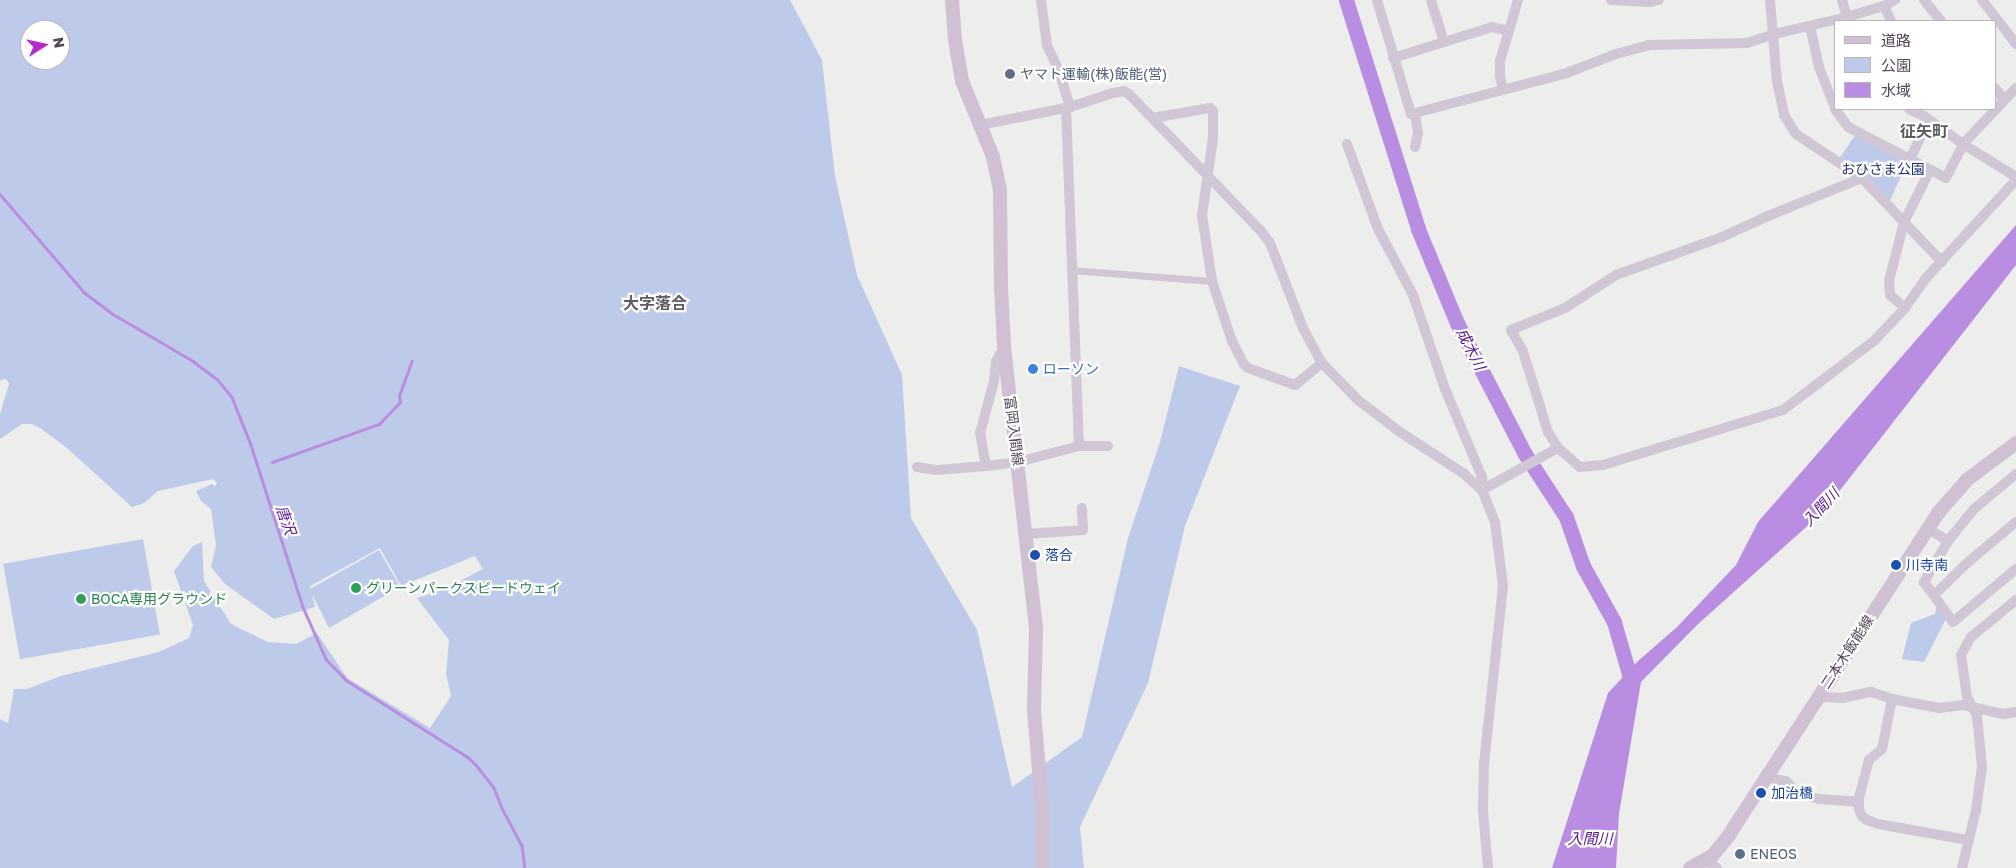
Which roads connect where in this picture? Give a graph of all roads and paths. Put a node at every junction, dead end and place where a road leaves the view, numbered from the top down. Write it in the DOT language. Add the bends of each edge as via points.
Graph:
graph roads {
  1 [pos="952,0"];
  2 [pos="1041,0"];
  3 [pos="1377,0"];
  4 [pos="1431,0"];
  5 [pos="1518,0"];
  6 [pos="1610,0"];
  7 [pos="1659,0"];
  8 [pos="1770,0"];
  9 [pos="1842,0"];
  10 [pos="1895,0"];
  11 [pos="1924,0"];
  12 [pos="1982,0"];
  13 [pos="1884,6"];
  14 [pos="1847,19"];
  15 [pos="1890,20"];
  16 [pos="1940,20"];
  17 [pos="1834,21"];
  18 [pos="1810,26"];
  19 [pos="1509,31"];
  20 [pos="1774,34"];
  21 [pos="1444,42"];
  22 [pos="2016,44"];
  23 [pos="1393,58"];
  24 [pos="2016,88"];
  25 [pos="1504,89"];
  26 [pos="1996,89"];
  27 [pos="2004,99"];
  28 [pos="1834,105"];
  29 [pos="1068,107"];
  30 [pos="1996,108"];
  31 [pos="1836,110"];
  32 [pos="1913,110"];
  33 [pos="1994,110"];
  34 [pos="1415,113"];
  35 [pos="1928,114"];
  36 [pos="1153,118"];
  37 [pos="980,125"];
  38 [pos="1347,144"];
  39 [pos="1963,144"];
  40 [pos="1415,147"];
  41 [pos="1910,159"];
  42 [pos="1930,170"];
  43 [pos="1207,174"];
  44 [pos="1862,178"];
  45 [pos="2016,178"];
  46 [pos="1904,222"];
  47 [pos="1942,262"];
  48 [pos="1070,270"];
  49 [pos="1212,281"];
  50 [pos="1905,308"];
  51 [pos="1004,346"];
  52 [pos="1322,363"];
  53 [pos="2016,443"];
  54 [pos="1079,446"];
  55 [pos="1108,446"];
  56 [pos="1558,448"];
  57 [pos="1018,462"];
  58 [pos="986,466"];
  59 [pos="917,467"];
  60 [pos="2016,474"];
  61 [pos="1482,490"];
  62 [pos="1082,508"];
  63 [pos="2016,522"];
  64 [pos="1927,528"];
  65 [pos="1026,534"];
  66 [pos="1948,541"];
  67 [pos="2016,569"];
  68 [pos="1934,595"];
  69 [pos="2016,600"];
  70 [pos="1818,697"];
  71 [pos="1892,699"];
  72 [pos="1972,707"];
  73 [pos="2016,712"];
  74 [pos="1765,778"];
  75 [pos="1858,802"];
  76 [pos="1968,840"];
  77 [pos="1711,864"];
  78 [pos="1042,868"];
  79 [pos="1488,868"];
  80 [pos="1690,868"];
  81 [pos="1962,868"];
  1 -- 37 [label="main road, 富岡入間線" via="962,81"];
  2 -- 29 [label="street" via="1047,45 1059,71"];
  3 -- 23 [label="street"];
  4 -- 21 [label="street"];
  5 -- 19 [label="street"];
  6 -- 7 [label="street"];
  8 -- 20 [label="street"];
  9 -- 14 [label="street"];
  10 -- 13 [label="street"];
  11 -- 16 [label="street"];
  12 -- 22 [label="street"];
  13 -- 14 [label="street"];
  13 -- 15 [label="street"];
  17 -- 18 [label="street"];
  18 -- 20 [label="street"];
  18 -- 28 [label="street" via="1819,67"];
  19 -- 21 [label="street" via="1492,27"];
  19 -- 25 [label="street" via="1500,61"];
  20 -- 25 [label="street" via="1747,43 1649,45 1564,74"];
  20 -- 44 [label="street" via="1773,58 1784,115 1796,134"];
  21 -- 23 [label="street"];
  23 -- 34 [label="street" via="1411,114"];
  24 -- 27 [label="street"];
  25 -- 34 [label="street"];
  26 -- 27 [label="street"];
  27 -- 30 [label="street"];
  29 -- 36 [label="street" via="1124,92"];
  29 -- 37 [label="street"];
  29 -- 48 [label="street"];
  31 -- 41 [label="street" via="1848,127"];
  32 -- 35 [label="street"];
  33 -- 39 [label="street"];
  34 -- 40 [label="street" via="1418,133"];
  35 -- 39 [label="street"];
  35 -- 41 [label="street"];
  36 -- 43 [label="street"];
  36 -- 43 [label="street" via="1210,108 1214,112 1214,138"];
  37 -- 51 [label="main road, 富岡入間線" via="993,157 1000,191"];
  38 -- 61 [label="street" via="1378,229 1413,295 1445,389 1482,477"];
  39 -- 42 [label="street" via="1946,178"];
  39 -- 45 [label="street"];
  41 -- 42 [label="street"];
  42 -- 46 [label="street"];
  43 -- 49 [label="street" via="1202,215"];
  43 -- 52 [label="street" via="1270,243 1303,328"];
  44 -- 46 [label="street"];
  44 -- 56 [label="street" via="1722,237 1616,275 1565,308 1511,330 1523,351 1548,432"];
  45 -- 47 [label="street"];
  46 -- 47 [label="street"];
  46 -- 50 [label="street" via="1889,281 1890,295"];
  47 -- 50 [label="street" via="1925,279"];
  48 -- 49 [label="street"];
  48 -- 54 [label="street" via="1077,354"];
  49 -- 52 [label="street" via="1232,341 1248,368 1295,384"];
  50 -- 56 [label="street" via="1865,350 1784,410 1603,465 1580,467"];
  51 -- 57 [label="main road, 富岡入間線"];
  51 -- 58 [label="street" via="996,361 980,433"];
  52 -- 61 [label="street" via="1358,400 1400,432 1463,472"];
  53 -- 64 [label="main road, 二本木飯能線" via="1963,484"];
  54 -- 55 [label="street"];
  54 -- 57 [label="street"];
  56 -- 61 [label="street"];
  57 -- 58 [label="street"];
  57 -- 65 [label="main road, 富岡入間線"];
  58 -- 59 [label="street" via="937,470"];
  60 -- 66 [label="street" via="1974,509"];
  61 -- 79 [label="street" via="1495,522 1503,586 1484,763 1483,811"];
  62 -- 65 [label="street" via="1083,530"];
  63 -- 68 [label="street"];
  64 -- 66 [label="street"];
  64 -- 70 [label="main road, 二本木飯能線"];
  65 -- 78 [label="main road, 富岡入間線" via="1036,628 1034,710 1043,819"];
  66 -- 68 [label="street" via="1924,582"];
  67 -- 68 [label="street" via="1954,622"];
  69 -- 72 [label="street" via="1971,637 1962,649 1961,667"];
  70 -- 71 [label="street" via="1842,698 1871,692"];
  70 -- 74 [label="main road, 二本木飯能線"];
  71 -- 72 [label="street" via="1939,708"];
  71 -- 75 [label="street" via="1882,749 1869,760"];
  72 -- 73 [label="street" via="2003,714"];
  72 -- 76 [label="street" via="1977,716 1982,767"];
  74 -- 75 [label="street" via="1786,781 1798,794 1819,800"];
  74 -- 77 [label="main road, 二本木飯能線"];
  75 -- 76 [label="street" via="1867,820"];
  76 -- 81 [label="street"];
  77 -- 80 [label="main road, 二本木飯能線"];
}
